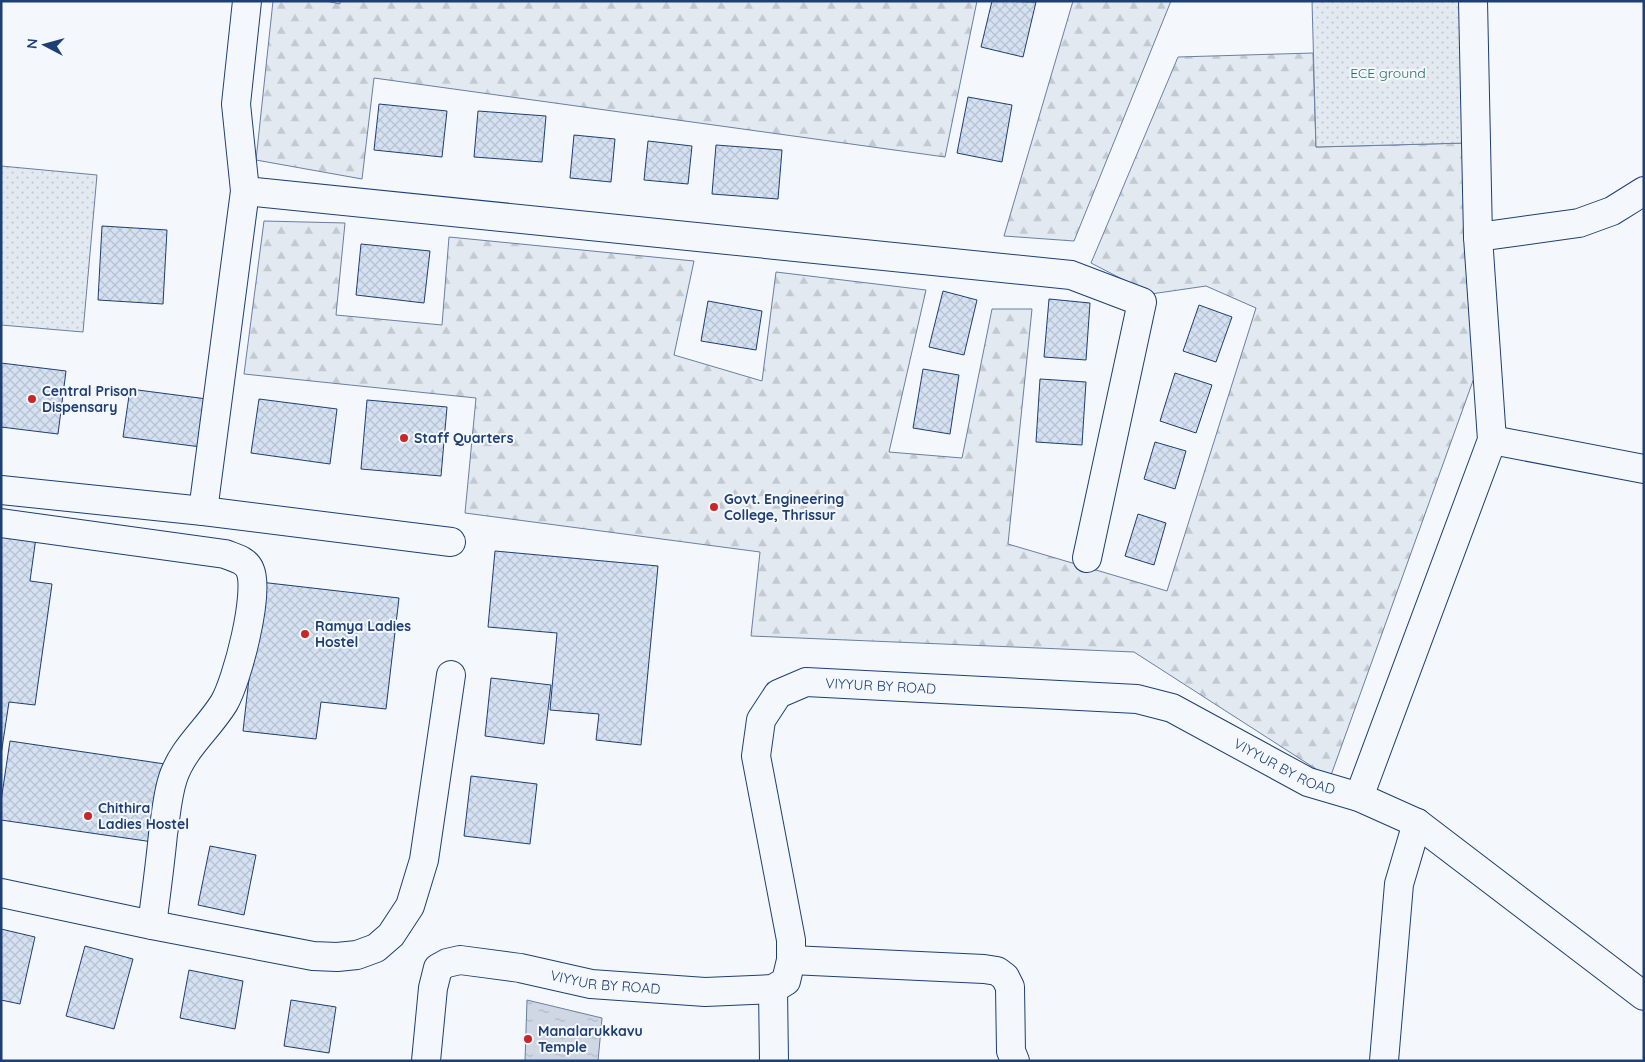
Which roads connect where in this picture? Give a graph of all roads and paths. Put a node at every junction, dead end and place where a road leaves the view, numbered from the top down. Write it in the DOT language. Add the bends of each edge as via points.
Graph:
graph roads {
  1 [pos="247,1"];
  2 [pos="1473,1"];
  3 [pos="245,191"];
  4 [pos="1644,191"];
  5 [pos="1478,237"];
  6 [pos="1492,440"];
  7 [pos="1644,469"];
  8 [pos="1,490"];
  9 [pos="203,511"];
  10 [pos="1,523"];
  11 [pos="451,542"];
  12 [pos="1087,558"];
  13 [pos="451,675"];
  14 [pos="1359,797"];
  15 [pos="1417,823"];
  16 [pos="1,893"];
  17 [pos="152,925"];
  18 [pos="791,960"];
  19 [pos="773,990"];
  20 [pos="1644,996"];
  21 [pos="426,1061"];
  22 [pos="774,1061"];
  23 [pos="1015,1061"];
  24 [pos="1384,1061"];
  1 -- 3 [label="street" via="236,104"];
  2 -- 5 [label="street"];
  3 -- 9 [label="street"];
  3 -- 12 [label="street" via="1071,275 1142,302"];
  4 -- 5 [label="street" via="1612,211 1579,223"];
  5 -- 6 [label="street"];
  6 -- 7 [label="street"];
  6 -- 14 [label="street"];
  8 -- 9 [label="street"];
  9 -- 11 [label="street"];
  10 -- 17 [label="street" via="225,554 242,560 250,568 252,593 237,672 224,702 182,755 169,789"];
  13 -- 17 [label="street" via="424,860 410,906 391,935 376,948 351,956 313,956"];
  14 -- 15 [label="street, VIYYUR BY ROAD"];
  14 -- 18 [label="street, VIYYUR BY ROAD" via="1308,782 1172,708 1137,698 806,682 778,694 761,720 756,756 792,940"];
  15 -- 20 [label="street, VIYYUR BY ROAD"];
  15 -- 24 [label="street" via="1399,884"];
  16 -- 17 [label="street"];
  18 -- 19 [label="street, VIYYUR BY ROAD" via="786,981"];
  18 -- 23 [label="street" via="997,971 1010,987 1011,1050"];
  19 -- 21 [label="street, VIYYUR BY ROAD" via="705,992 592,984 520,968 453,961 438,968"];
  19 -- 22 [label="street"];
}
